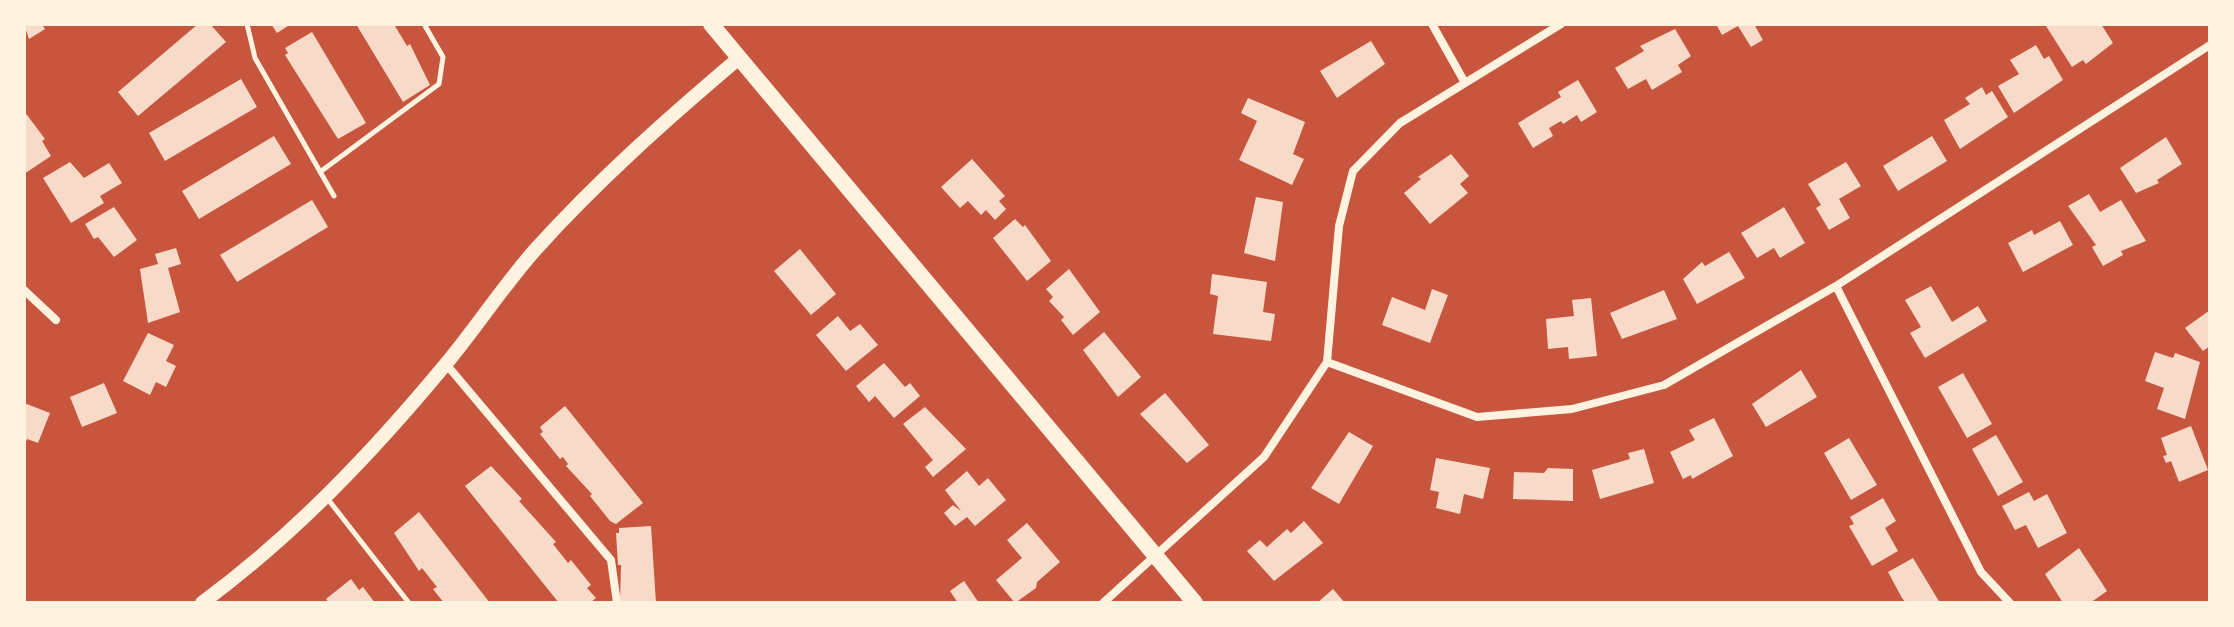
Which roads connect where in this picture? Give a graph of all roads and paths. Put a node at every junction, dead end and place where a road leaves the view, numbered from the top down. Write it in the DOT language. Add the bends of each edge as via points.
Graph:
graph roads {
  1 [pos="247,24"];
  2 [pos="424,24"];
  3 [pos="711,24"];
  4 [pos="1432,24"];
  5 [pos="1561,24"];
  6 [pos="2210,45"];
  7 [pos="739,58"];
  8 [pos="1464,81"];
  9 [pos="320,172"];
  10 [pos="334,196"];
  11 [pos="1836,286"];
  12 [pos="24,290"];
  13 [pos="56,320"];
  14 [pos="1327,362"];
  15 [pos="446,364"];
  16 [pos="326,497"];
  17 [pos="1157,557"];
  18 [pos="202,603"];
  19 [pos="409,603"];
  20 [pos="617,603"];
  21 [pos="1103,603"];
  22 [pos="1195,603"];
  23 [pos="2010,603"];
  1 -- 9 [label="lane" via="255,58"];
  2 -- 9 [label="lane" via="443,57 439,84"];
  3 -- 7 [label="main road"];
  4 -- 8 [label="street"];
  5 -- 8 [label="street"];
  6 -- 11 [label="street"];
  7 -- 15 [label="street" via="593,187"];
  7 -- 17 [label="main road"];
  8 -- 14 [label="street" via="1400,123 1353,171 1339,226"];
  9 -- 10 [label="lane"];
  11 -- 14 [label="street" via="1664,385 1572,409 1477,417"];
  11 -- 23 [label="street" via="1981,572"];
  12 -- 13 [label="street"];
  14 -- 17 [label="street" via="1264,457"];
  15 -- 16 [label="street"];
  15 -- 20 [label="street" via="611,560"];
  16 -- 18 [label="street" via="259,560"];
  16 -- 19 [label="lane"];
  17 -- 21 [label="street"];
  17 -- 22 [label="main road"];
}
